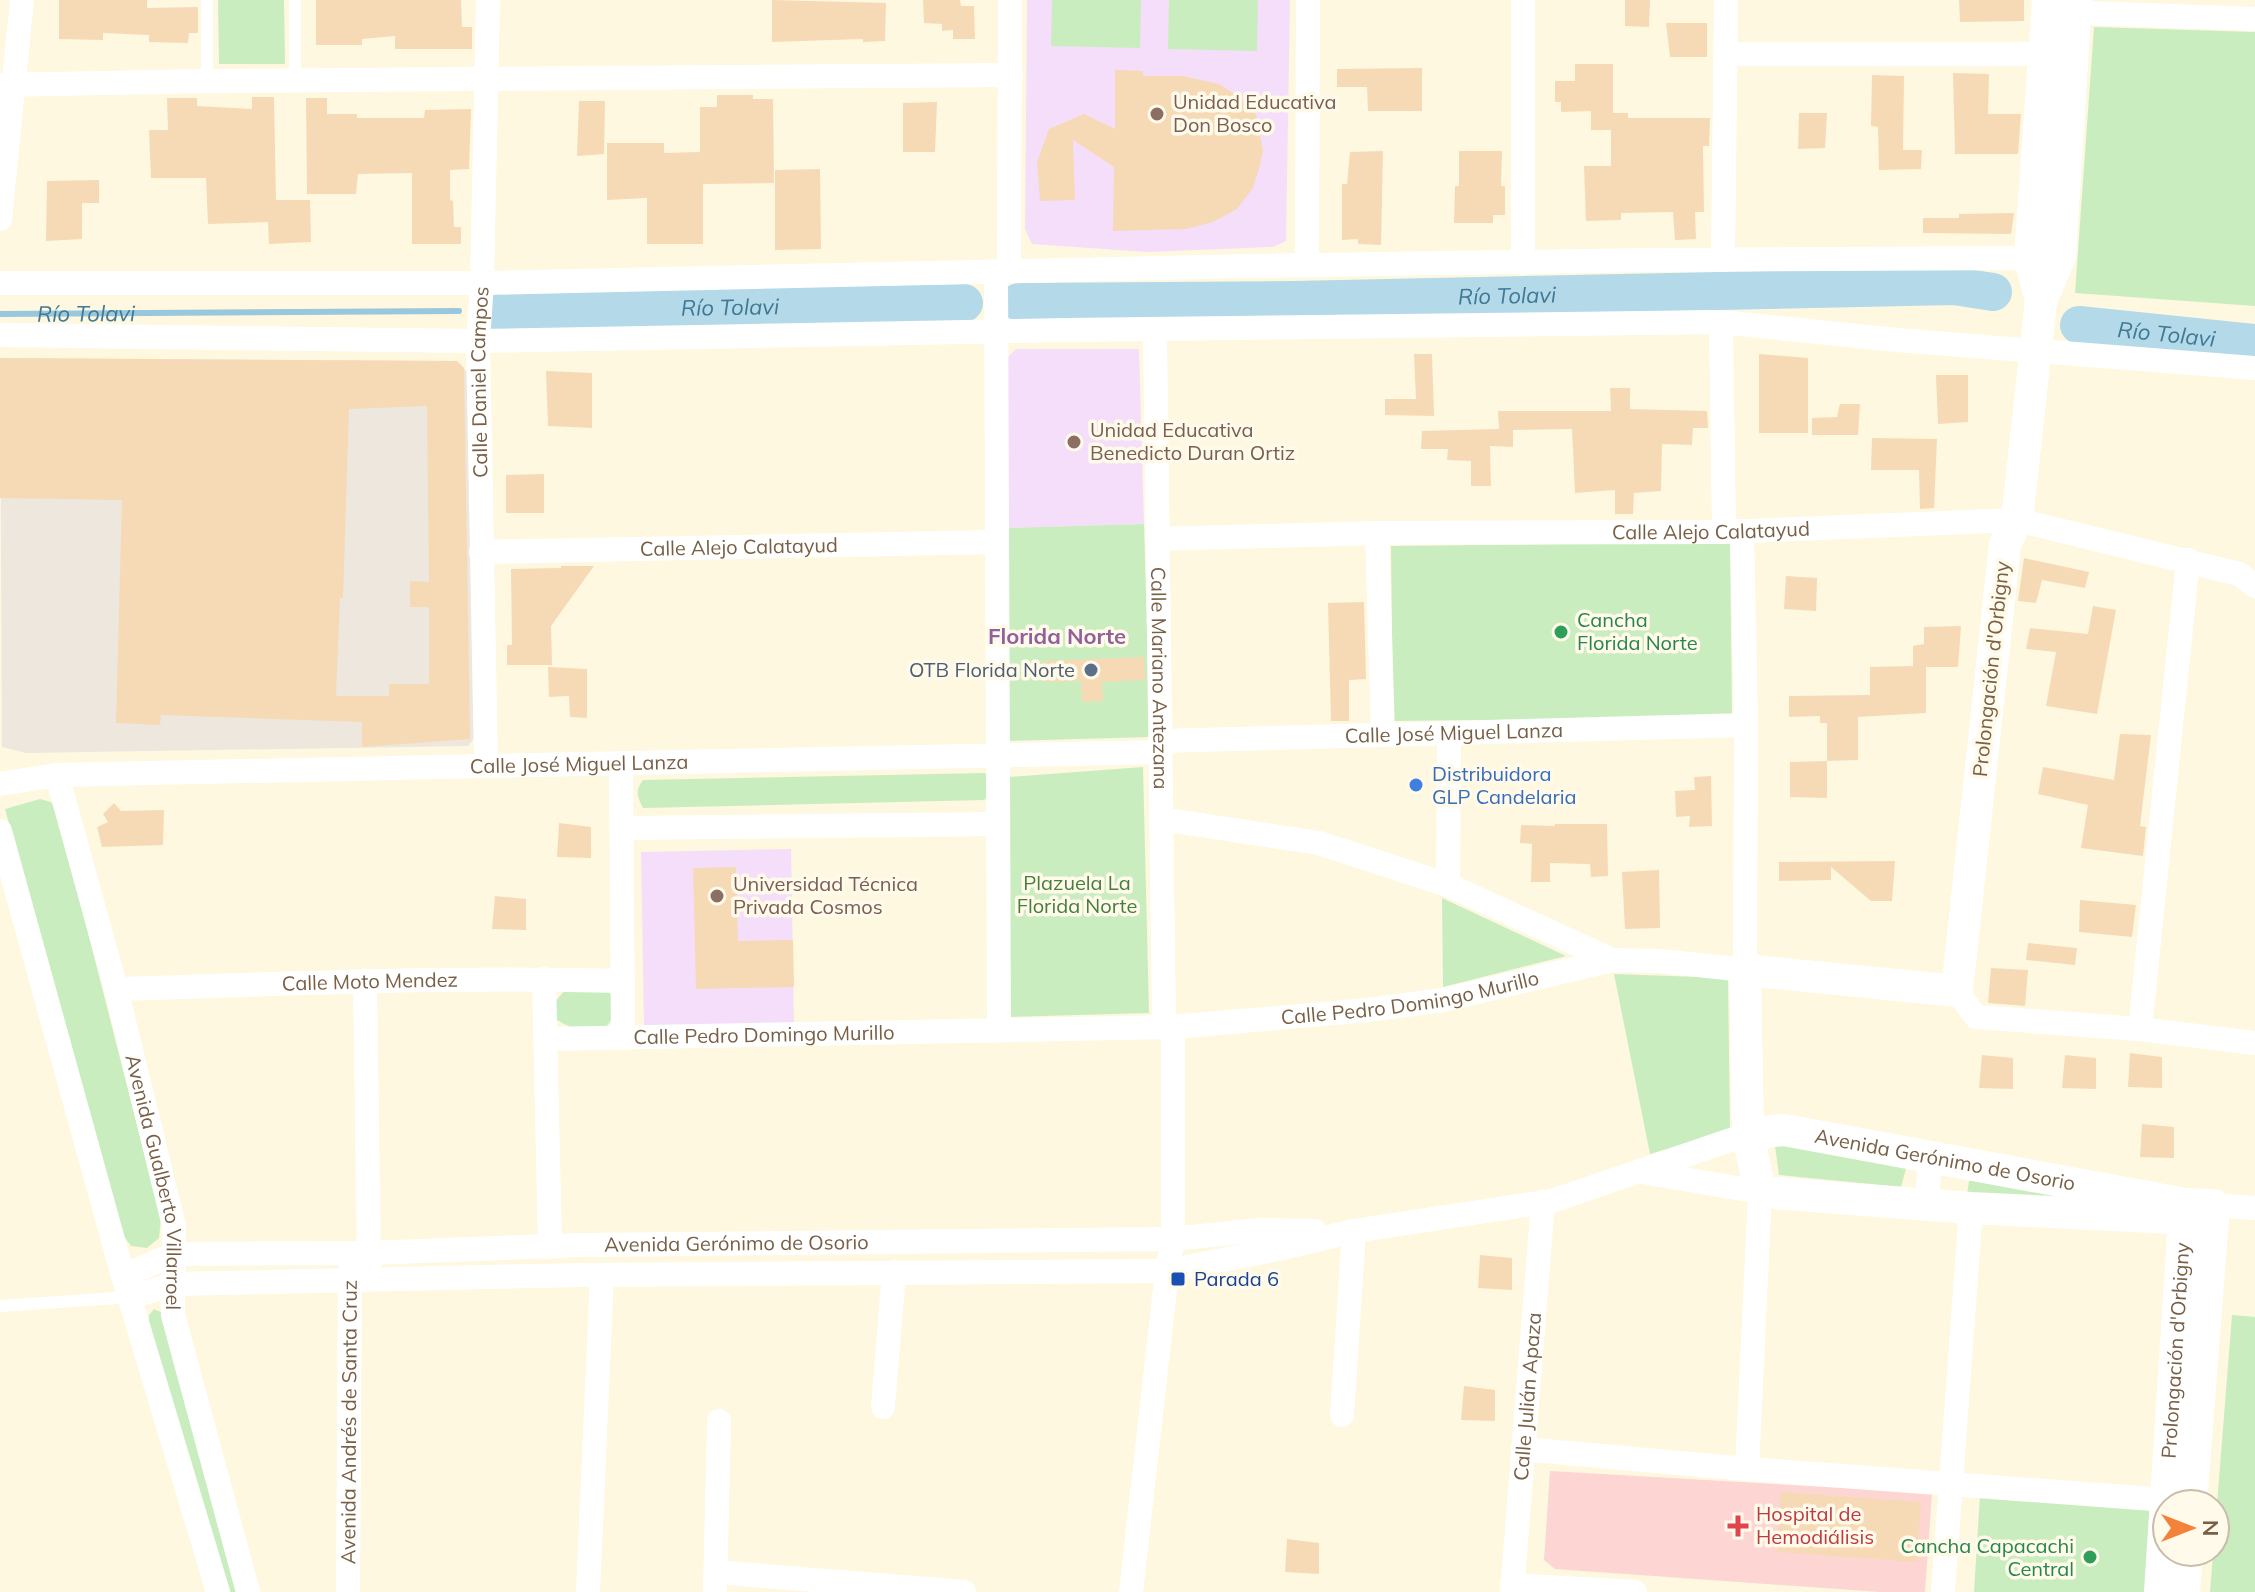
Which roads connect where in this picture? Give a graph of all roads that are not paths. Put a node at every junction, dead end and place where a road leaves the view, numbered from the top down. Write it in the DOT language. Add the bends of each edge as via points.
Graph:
graph roads {
  1 [pos="22,0"];
  2 [pos="207,0"];
  3 [pos="295,0"];
  4 [pos="488,0"];
  5 [pos="1010,0"];
  6 [pos="1308,0"];
  7 [pos="1523,0"];
  8 [pos="1726,0"];
  9 [pos="2061,6"];
  10 [pos="2255,19"];
  11 [pos="1726,54"];
  12 [pos="2043,54"];
  13 [pos="1011,75"];
  14 [pos="295,80"];
  15 [pos="487,80"];
  16 [pos="207,81"];
  17 [pos="7,85"];
  18 [pos="0,219"];
  19 [pos="2030,258"];
  20 [pos="1723,260"];
  21 [pos="1523,263"];
  22 [pos="1307,265"];
  23 [pos="1003,271"];
  24 [pos="0,283"];
  25 [pos="482,283"];
  26 [pos="2041,301"];
  27 [pos="1721,322"];
  28 [pos="1155,330"];
  29 [pos="997,333"];
  30 [pos="0,335"];
  31 [pos="478,341"];
  32 [pos="2038,349"];
  33 [pos="2255,368"];
  34 [pos="2017,520"];
  35 [pos="1733,532"];
  36 [pos="1377,533"];
  37 [pos="1157,539"];
  38 [pos="997,542"];
  39 [pos="481,552"];
  40 [pos="2188,560"];
  41 [pos="2255,586"];
  42 [pos="1746,725"];
  43 [pos="1449,733"];
  44 [pos="1383,735"];
  45 [pos="1160,747"];
  46 [pos="998,756"];
  47 [pos="621,763"];
  48 [pos="486,766"];
  49 [pos="57,775"];
  50 [pos="0,784"];
  51 [pos="1161,819"];
  52 [pos="998,824"];
  53 [pos="622,828"];
  54 [pos="0,831"];
  55 [pos="1448,885"];
  56 [pos="1612,960"];
  57 [pos="1745,970"];
  58 [pos="544,979"];
  59 [pos="365,981"];
  60 [pos="623,981"];
  61 [pos="116,989"];
  62 [pos="1957,991"];
  63 [pos="1168,1027"];
  64 [pos="999,1029"];
  65 [pos="2140,1029"];
  66 [pos="623,1038"];
  67 [pos="546,1039"];
  68 [pos="2255,1043"];
  69 [pos="1748,1134"];
  70 [pos="1931,1155"];
  71 [pos="1640,1172"];
  72 [pos="1760,1192"];
  73 [pos="1543,1202"];
  74 [pos="1926,1204"];
  75 [pos="1971,1208"];
  76 [pos="2255,1208"];
  77 [pos="2199,1212"];
  78 [pos="1354,1231"];
  79 [pos="1173,1239"];
  80 [pos="579,1245"];
  81 [pos="550,1247"];
  82 [pos="360,1253"];
  83 [pos="174,1254"];
  84 [pos="1167,1271"];
  85 [pos="894,1272"];
  86 [pos="591,1275"];
  87 [pos="360,1281"];
  88 [pos="175,1284"];
  89 [pos="127,1287"];
  90 [pos="0,1306"];
  91 [pos="883,1407"];
  92 [pos="1342,1415"];
  93 [pos="719,1421"];
  94 [pos="1523,1449"];
  95 [pos="1747,1469"];
  96 [pos="1952,1483"];
  97 [pos="2180,1488"];
  98 [pos="2151,1500"];
  99 [pos="2165,1568"];
  100 [pos="2186,1568"];
  101 [pos="715,1582"];
  102 [pos="1512,1589"];
  103 [pos="218,1592"];
  104 [pos="248,1592"];
  105 [pos="348,1592"];
  106 [pos="588,1592"];
  107 [pos="960,1592"];
  108 [pos="1131,1592"];
  109 [pos="1635,1592"];
  110 [pos="1943,1592"];
  111 [pos="2160,1592"];
  112 [pos="2184,1592"];
  1 -- 17 [label="street"];
  2 -- 16 [label="lane"];
  3 -- 14 [label="lane"];
  4 -- 15 [label="street, Calle Daniel Campos"];
  5 -- 13 [label="street"];
  6 -- 22 [label="street"];
  7 -- 21 [label="street"];
  8 -- 11 [label="street"];
  9 -- 10 [label="street"];
  9 -- 12 [label="street, Prolongación d'Orbigny"];
  9 -- 26 [label="street, Prolongación d'Orbigny" via="2060,256"];
  11 -- 12 [label="street"];
  11 -- 20 [label="street"];
  12 -- 19 [label="street, Prolongación d'Orbigny"];
  13 -- 15 [label="street"];
  13 -- 23 [label="street"];
  14 -- 15 [label="street"];
  14 -- 16 [label="street"];
  15 -- 25 [label="street, Calle Daniel Campos"];
  16 -- 17 [label="street"];
  17 -- 18 [label="street"];
  19 -- 20 [label="street"];
  19 -- 26 [label="street, Prolongación d'Orbigny"];
  20 -- 21 [label="street"];
  21 -- 22 [label="street"];
  22 -- 23 [label="street"];
  23 -- 25 [label="street"];
  23 -- 29 [label="street"];
  24 -- 25 [label="street"];
  25 -- 31 [label="street, Calle Daniel Campos"];
  26 -- 32 [label="street, Prolongación d'Orbigny"];
  27 -- 28 [label="street"];
  27 -- 32 [label="street"];
  27 -- 35 [label="street"];
  28 -- 29 [label="street"];
  28 -- 37 [label="street, Calle Mariano Antezana"];
  29 -- 31 [label="street"];
  29 -- 38 [label="street"];
  30 -- 31 [label="street"];
  31 -- 39 [label="street, Calle Daniel Campos"];
  32 -- 33 [label="street"];
  32 -- 34 [label="street, Prolongación d'Orbigny"];
  34 -- 35 [label="street, Calle Alejo Calatayud"];
  34 -- 40 [label="street, Calle Alejo Calatayud"];
  34 -- 62 [label="street, Prolongación d'Orbigny" via="2005,544"];
  35 -- 36 [label="street, Calle Alejo Calatayud"];
  35 -- 42 [label="street"];
  36 -- 37 [label="street, Calle Alejo Calatayud"];
  36 -- 44 [label="street"];
  37 -- 45 [label="street, Calle Mariano Antezana"];
  38 -- 39 [label="street, Calle Alejo Calatayud"];
  38 -- 46 [label="street"];
  39 -- 48 [label="street, Calle Daniel Campos"];
  40 -- 41 [label="street, Calle Alejo Calatayud" via="2239,574"];
  40 -- 65 [label="street"];
  42 -- 43 [label="street, Calle José Miguel Lanza"];
  42 -- 57 [label="street"];
  43 -- 44 [label="street, Calle José Miguel Lanza"];
  43 -- 55 [label="street"];
  44 -- 45 [label="street, Calle José Miguel Lanza"];
  45 -- 46 [label="street, Calle José Miguel Lanza"];
  45 -- 51 [label="street, Calle Mariano Antezana"];
  46 -- 47 [label="street, Calle José Miguel Lanza"];
  46 -- 52 [label="street"];
  47 -- 48 [label="street, Calle José Miguel Lanza"];
  47 -- 53 [label="street"];
  48 -- 49 [label="street, Calle José Miguel Lanza"];
  49 -- 50 [label="street, Calle José Miguel Lanza"];
  49 -- 61 [label="street, Avenida Gualberto Villarroel"];
  51 -- 55 [label="street" via="1319,843"];
  51 -- 63 [label="street, Calle Mariano Antezana"];
  52 -- 53 [label="street"];
  52 -- 64 [label="street"];
  53 -- 60 [label="street"];
  54 -- 89 [label="street, Avenida Gualberto Villarroel"];
  55 -- 56 [label="street"];
  56 -- 57 [label="street, Calle Pedro Domingo Murillo"];
  56 -- 63 [label="street, Calle Pedro Domingo Murillo" via="1443,1000"];
  57 -- 62 [label="street, Calle Pedro Domingo Murillo"];
  57 -- 69 [label="street"];
  58 -- 59 [label="street, Calle Moto Mendez"];
  58 -- 60 [label="street, Calle Moto Mendez"];
  58 -- 67 [label="street"];
  59 -- 61 [label="street, Calle Moto Mendez"];
  59 -- 82 [label="street, Avenida Andrés de Santa Cruz"];
  60 -- 66 [label="street"];
  61 -- 83 [label="street, Avenida Gualberto Villarroel" via="174,1226"];
  62 -- 65 [label="street" via="1976,1017"];
  63 -- 64 [label="street, Calle Pedro Domingo Murillo"];
  63 -- 79 [label="street, Calle Mariano Antezana"];
  64 -- 66 [label="street, Calle Pedro Domingo Murillo"];
  65 -- 68 [label="street"];
  66 -- 67 [label="street, Calle Pedro Domingo Murillo"];
  67 -- 81 [label="street"];
  69 -- 70 [label="street, Avenida Gerónimo de Osorio" via="1784,1130"];
  69 -- 71 [label="street, Avenida Gerónimo de Osorio"];
  69 -- 72 [label="street"];
  70 -- 74 [label="street"];
  70 -- 77 [label="street, Avenida Gerónimo de Osorio"];
  71 -- 72 [label="street, Avenida Gerónimo de Osorio"];
  71 -- 73 [label="street, Avenida Gerónimo de Osorio"];
  72 -- 74 [label="street, Avenida Gerónimo de Osorio"];
  72 -- 95 [label="street"];
  73 -- 78 [label="street, Avenida Gerónimo de Osorio"];
  73 -- 94 [label="street, Calle Julián Apaza"];
  74 -- 75 [label="street, Avenida Gerónimo de Osorio"];
  75 -- 77 [label="street, Avenida Gerónimo de Osorio"];
  75 -- 96 [label="street"];
  76 -- 77 [label="street, Avenida Gerónimo de Osorio"];
  77 -- 97 [label="street, Prolongación d'Orbigny"];
  78 -- 79 [label="street, Avenida Gerónimo de Osorio" via="1259,1230"];
  78 -- 84 [label="street, Avenida Gerónimo de Osorio"];
  78 -- 92 [label="street"];
  79 -- 80 [label="street, Avenida Gerónimo de Osorio"];
  79 -- 84 [label="street, Calle Mariano Antezana"];
  80 -- 81 [label="street, Avenida Gerónimo de Osorio"];
  80 -- 86 [label="street"];
  81 -- 82 [label="street, Avenida Gerónimo de Osorio"];
  82 -- 83 [label="street, Avenida Gerónimo de Osorio"];
  82 -- 87 [label="street, Avenida Andrés de Santa Cruz"];
  83 -- 88 [label="street, Avenida Gualberto Villarroel"];
  83 -- 89 [label="street, Avenida Gerónimo de Osorio"];
  84 -- 85 [label="street, Avenida Gerónimo de Osorio"];
  84 -- 108 [label="street, Calle Mariano Antezana"];
  85 -- 86 [label="street, Avenida Gerónimo de Osorio"];
  85 -- 91 [label="street"];
  86 -- 87 [label="street, Avenida Gerónimo de Osorio"];
  86 -- 106 [label="street"];
  87 -- 88 [label="street, Avenida Gerónimo de Osorio"];
  87 -- 105 [label="street, Avenida Andrés de Santa Cruz"];
  88 -- 89 [label="street, Avenida Gerónimo de Osorio"];
  88 -- 104 [label="street, Avenida Gualberto Villarroel" via="173,1315"];
  89 -- 90 [label="lane"];
  89 -- 103 [label="street, Avenida Gualberto Villarroel"];
  93 -- 101 [label="street"];
  94 -- 95 [label="street"];
  94 -- 102 [label="street, Calle Julián Apaza"];
  95 -- 96 [label="street"];
  96 -- 98 [label="street"];
  96 -- 110 [label="street"];
  99 -- 111 [label="street, Prolongación d'Orbigny"];
  100 -- 112 [label="street"];
  101 -- 107 [label="street"];
  102 -- 109 [label="street"];
}
